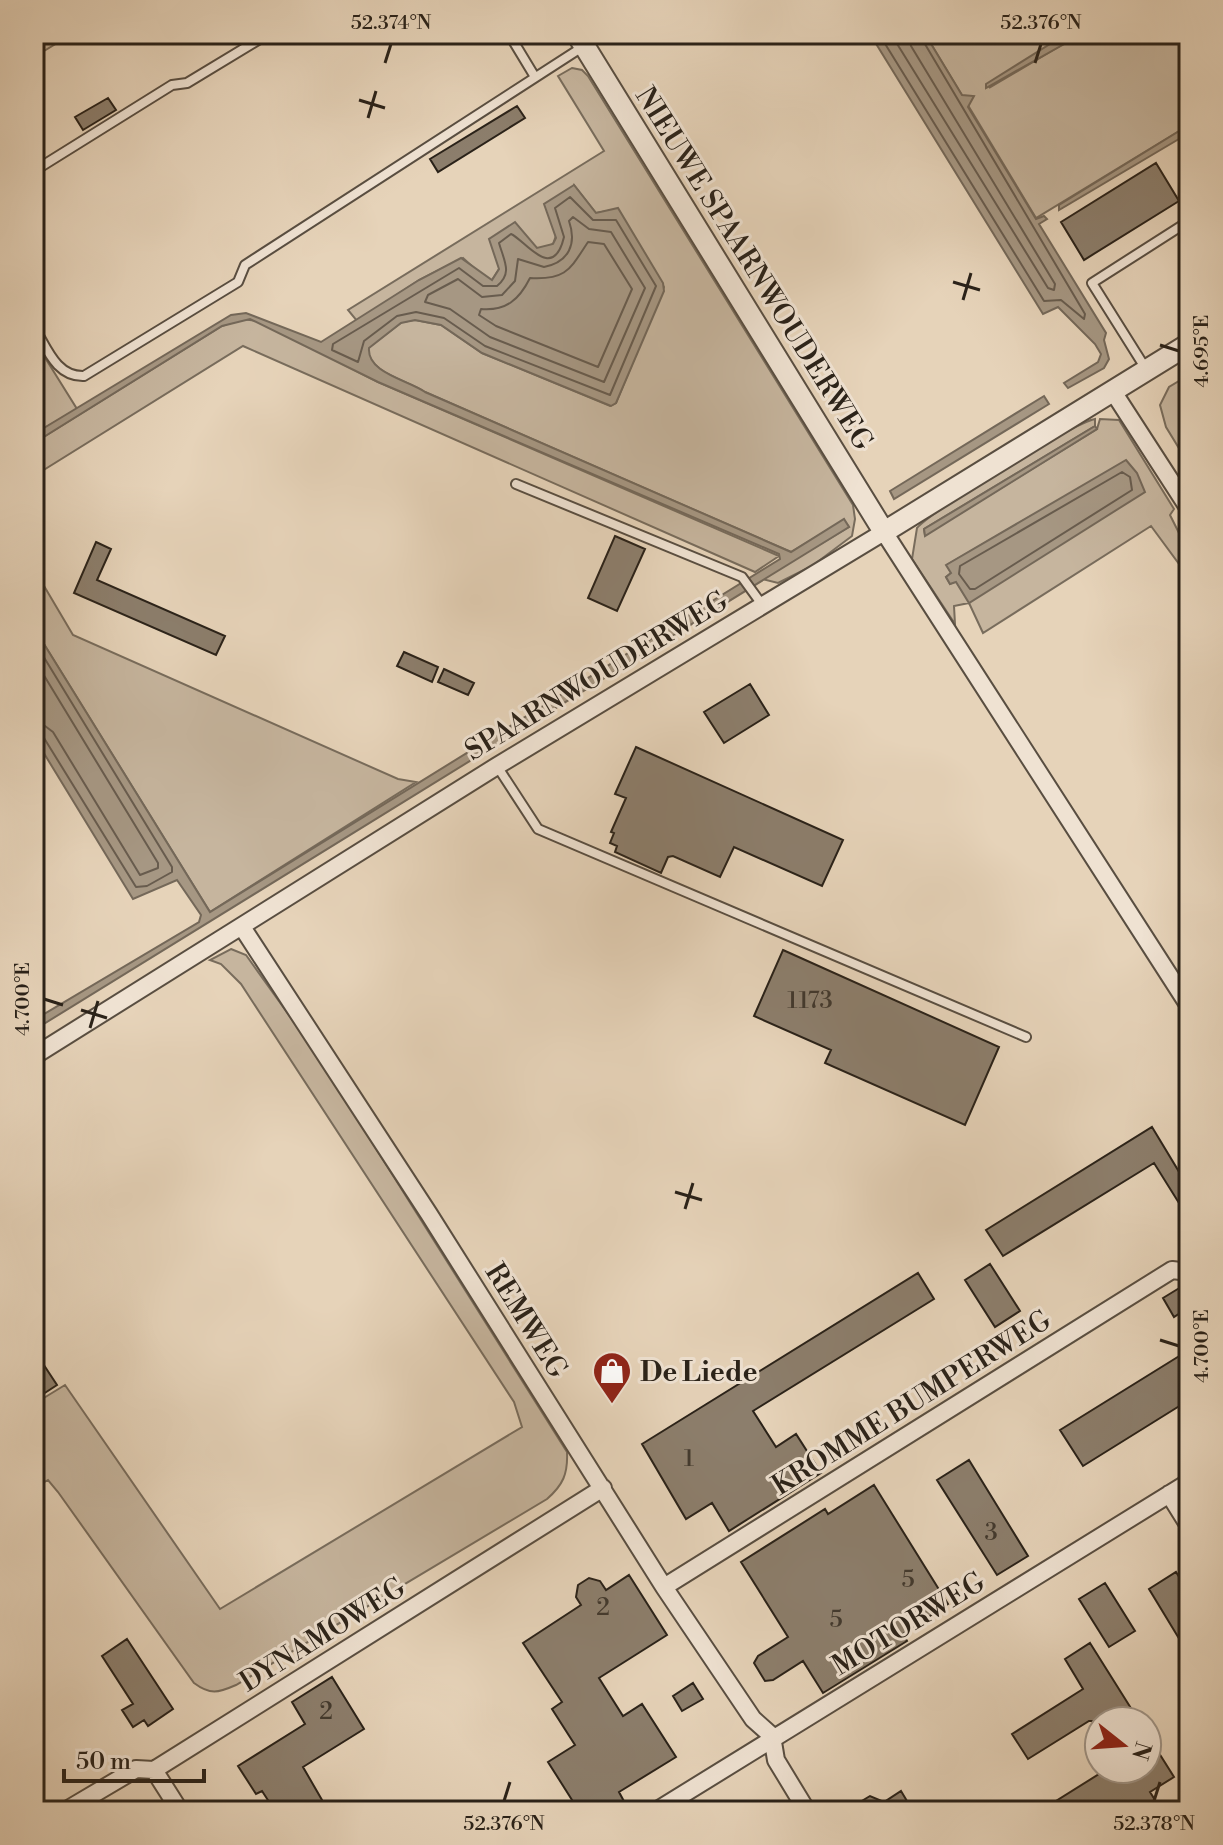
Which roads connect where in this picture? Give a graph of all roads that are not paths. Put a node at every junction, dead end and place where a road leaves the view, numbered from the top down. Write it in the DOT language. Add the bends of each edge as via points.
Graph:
graph roads {
  1 [pos="268,34"];
  2 [pos="509,34"];
  3 [pos="581,40"];
  4 [pos="535,77"];
  5 [pos="34,171"];
  6 [pos="1189,221"];
  7 [pos="34,327"];
  8 [pos="1189,344"];
  9 [pos="1146,370"];
  10 [pos="1112,390"];
  11 [pos="516,484"];
  12 [pos="1189,509"];
  13 [pos="884,532"];
  14 [pos="758,599"];
  15 [pos="497,766"];
  16 [pos="242,927"];
  17 [pos="1189,1006"];
  18 [pos="1026,1037"];
  19 [pos="34,1056"];
  20 [pos="1189,1272"];
  21 [pos="1189,1482"];
  22 [pos="603,1488"];
  23 [pos="1169,1494"];
  24 [pos="1189,1526"];
  25 [pos="664,1587"];
  26 [pos="772,1736"];
  27 [pos="154,1770"];
  28 [pos="65,1811"];
  29 [pos="180,1811"];
  30 [pos="656,1811"];
  31 [pos="807,1811"];
  1 -- 5 [label="lane" via="187,83 172,85"];
  2 -- 4 [label="lane"];
  3 -- 4 [label="lane"];
  3 -- 13 [label="street, NIEUWE SPAARNWOUDERWEG"];
  4 -- 7 [label="lane" via="245,265 238,282 84,376 60,369"];
  6 -- 9 [label="lane" via="1092,283"];
  8 -- 9 [label="street, SPAARNWOUDERWEG"];
  9 -- 10 [label="street, SPAARNWOUDERWEG"];
  10 -- 12 [label="street"];
  10 -- 13 [label="street, SPAARNWOUDERWEG"];
  11 -- 14 [label="lane" via="742,577"];
  13 -- 14 [label="street, SPAARNWOUDERWEG"];
  13 -- 17 [label="street"];
  14 -- 15 [label="street, SPAARNWOUDERWEG"];
  15 -- 16 [label="street, SPAARNWOUDERWEG"];
  15 -- 18 [label="lane" via="538,829"];
  16 -- 19 [label="street, SPAARNWOUDERWEG"];
  16 -- 22 [label="street, REMWEG"];
  20 -- 25 [label="street, KROMME BUMPERWEG" via="1172,1270"];
  21 -- 23 [label="street, MOTORWEG"];
  22 -- 25 [label="street, REMWEG"];
  22 -- 27 [label="street, DYNAMOWEG"];
  23 -- 24 [label="street"];
  23 -- 26 [label="street, MOTORWEG"];
  25 -- 26 [label="street, REMWEG" via="753,1719"];
  26 -- 30 [label="street, MOTORWEG"];
  26 -- 31 [label="street" via="776,1760"];
  27 -- 28 [label="street, DYNAMOWEG" via="136,1769"];
  27 -- 29 [label="street"];
}
